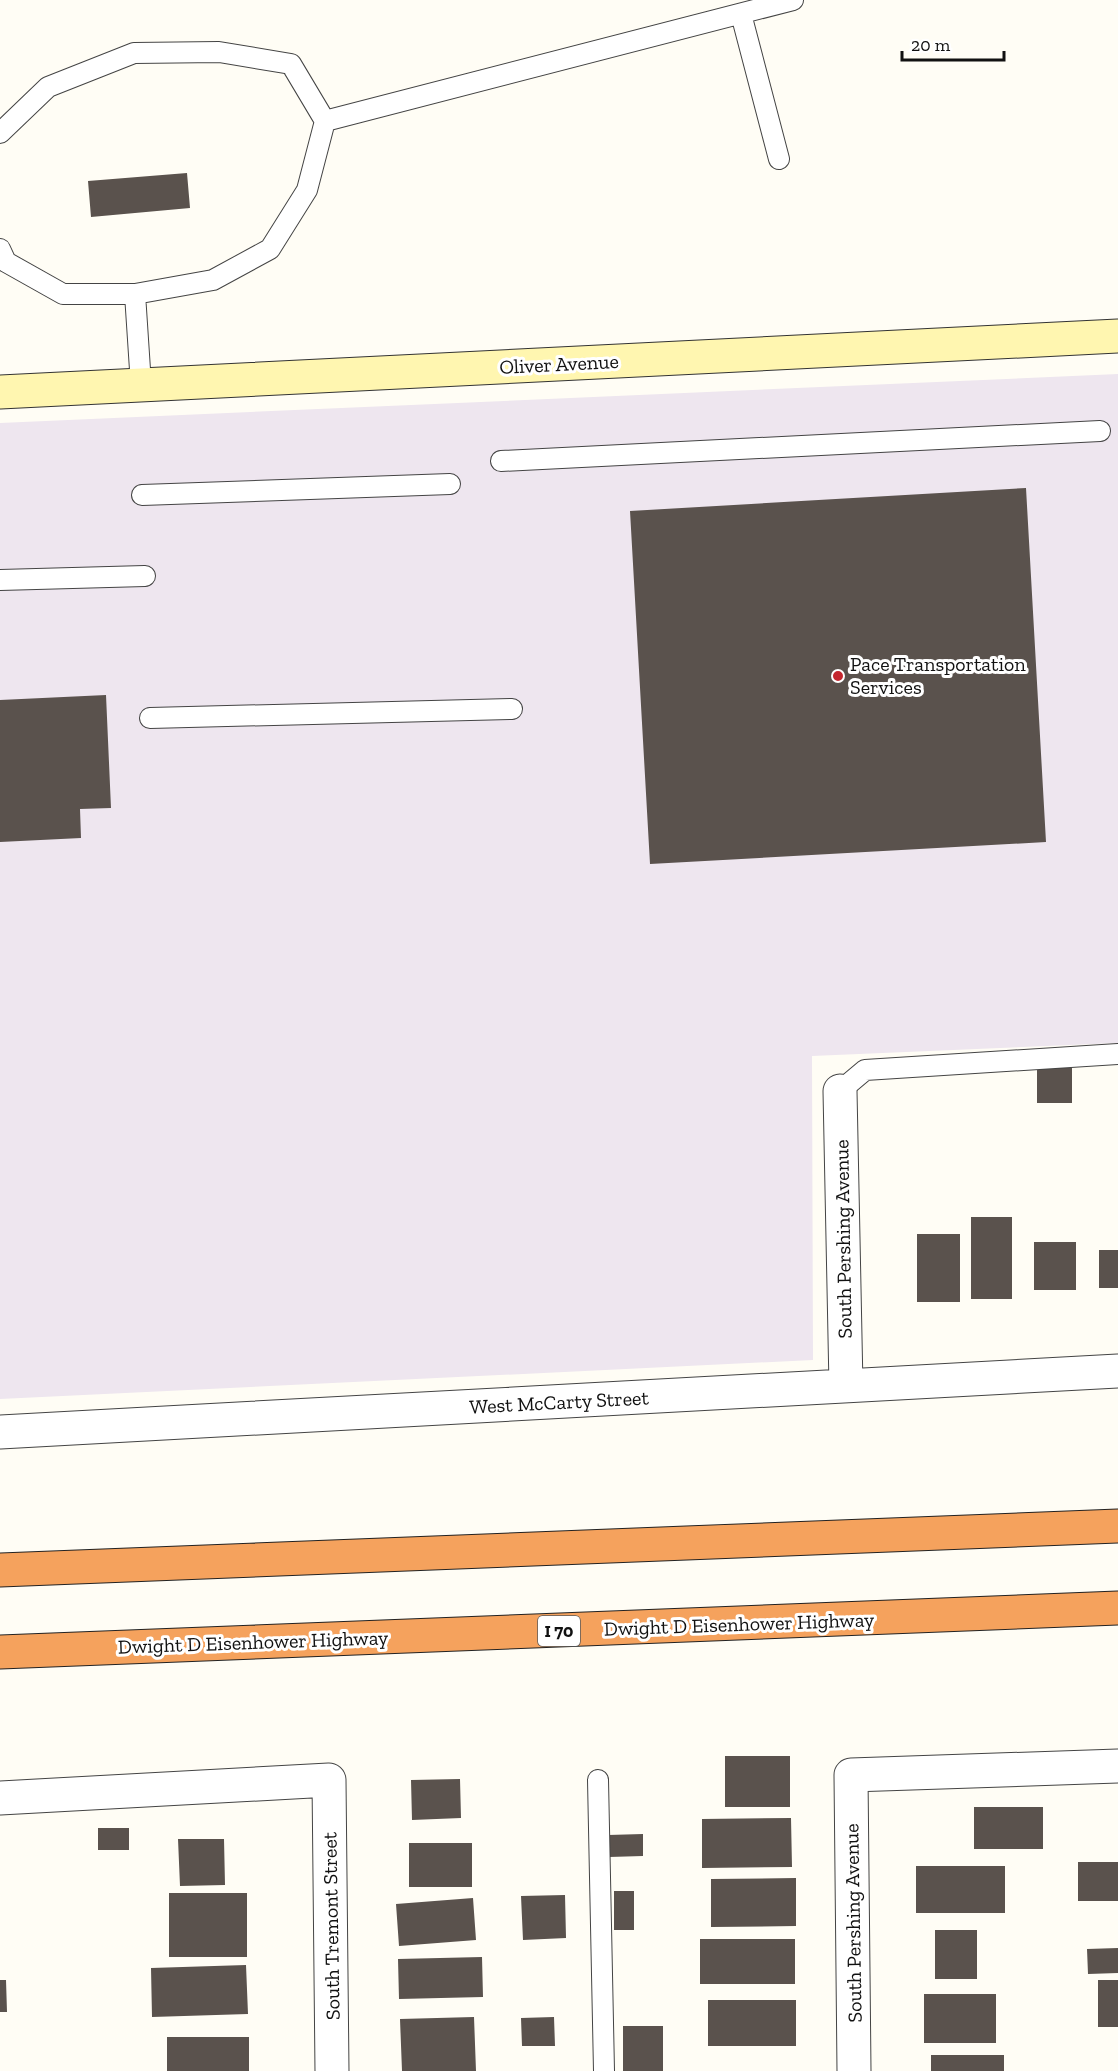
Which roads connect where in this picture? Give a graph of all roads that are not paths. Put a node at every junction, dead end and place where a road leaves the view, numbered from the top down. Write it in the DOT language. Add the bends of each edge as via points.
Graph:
graph roads {
  1 [pos="793,0"];
  2 [pos="741,14"];
  3 [pos="325,121"];
  4 [pos="0,133"];
  5 [pos="779,159"];
  6 [pos="0,249"];
  7 [pos="135,294"];
  8 [pos="1118,336"];
  9 [pos="141,385"];
  10 [pos="0,392"];
  11 [pos="1100,431"];
  12 [pos="501,461"];
  13 [pos="450,484"];
  14 [pos="142,495"];
  15 [pos="145,576"];
  16 [pos="0,580"];
  17 [pos="512,710"];
  18 [pos="150,718"];
  19 [pos="1118,1054"];
  20 [pos="840,1091"];
  21 [pos="1118,1371"];
  22 [pos="846,1386"];
  23 [pos="0,1432"];
  24 [pos="1118,1526"];
  25 [pos="0,1570"];
  26 [pos="1118,1608"];
  27 [pos="0,1652"];
  28 [pos="1118,1766"];
  29 [pos="598,1780"];
  30 [pos="0,1798"];
  31 [pos="332,2071"];
  32 [pos="604,2071"];
  33 [pos="855,2071"];
  1 -- 2 [label="lane"];
  2 -- 3 [label="lane"];
  2 -- 5 [label="lane"];
  3 -- 4 [label="lane" via="291,64 219,52 134,53 48,87"];
  3 -- 7 [label="lane" via="307,190 270,249 213,280"];
  6 -- 7 [label="lane" via="6,262 63,294"];
  7 -- 9 [label="lane"];
  8 -- 9 [label="street, Oliver Avenue"];
  9 -- 10 [label="street, Oliver Avenue"];
  11 -- 12 [label="lane"];
  13 -- 14 [label="lane"];
  15 -- 16 [label="lane"];
  17 -- 18 [label="lane"];
  19 -- 20 [label="lane" via="865,1070"];
  20 -- 22 [label="street, South Pershing Avenue"];
  21 -- 22 [label="street, West McCarty Street"];
  22 -- 23 [label="street, West McCarty Street"];
  24 -- 25 [label="highway"];
  26 -- 27 [label="highway, Dwight D Eisenhower Highway / I 70"];
  28 -- 33 [label="street, South Pershing Avenue" via="851,1775"];
  29 -- 32 [label="lane"];
  30 -- 31 [label="street, South Tremont Street" via="329,1780"];
}
